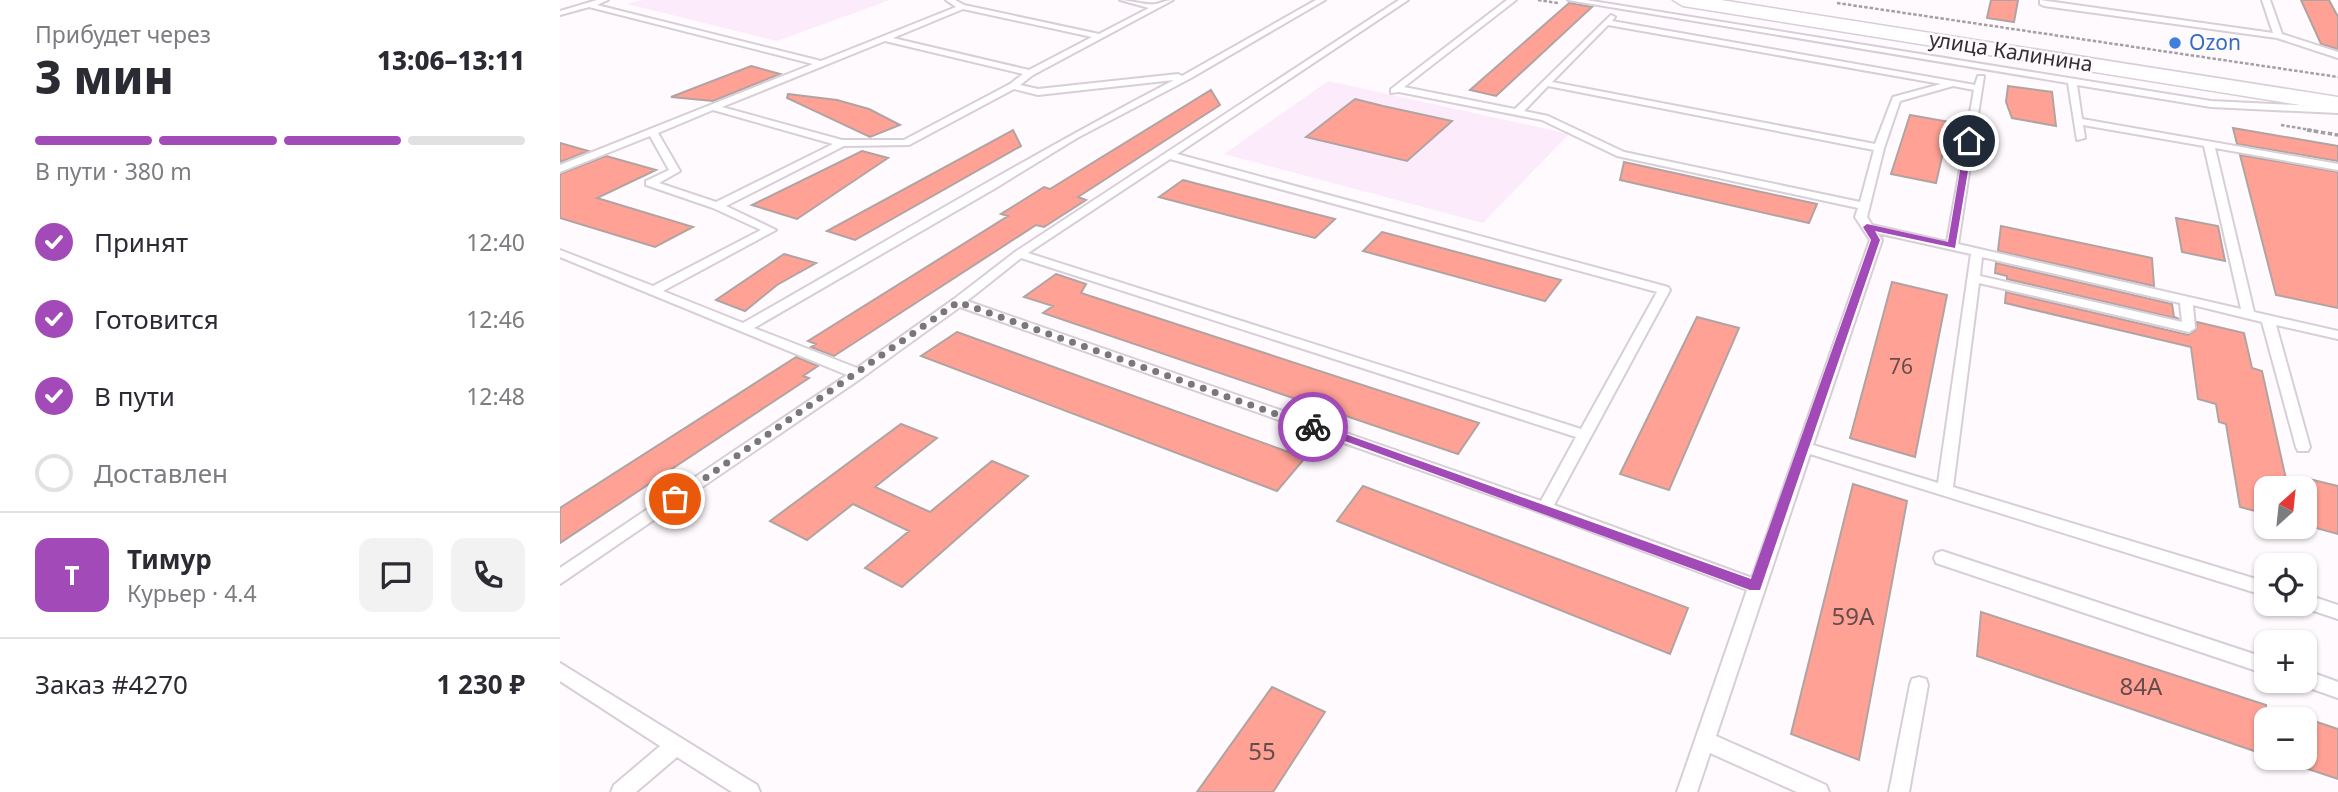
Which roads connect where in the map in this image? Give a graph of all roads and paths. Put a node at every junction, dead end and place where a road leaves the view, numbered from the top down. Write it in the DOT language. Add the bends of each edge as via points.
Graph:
graph roads {
  1 [pos="604,0"];
  2 [pos="950,0"];
  3 [pos="1124,0"];
  4 [pos="1169,0"];
  5 [pos="1321,0"];
  6 [pos="1404,0"];
  7 [pos="1512,0"];
  8 [pos="1572,0"];
  9 [pos="1683,0"];
  10 [pos="2044,0"];
  11 [pos="2266,0"];
  12 [pos="1831,2"];
  13 [pos="589,5"];
  14 [pos="1156,6"];
  15 [pos="962,7"];
  16 [pos="1619,8"];
  17 [pos="560,13"];
  18 [pos="1606,22"];
  19 [pos="1099,36"];
  20 [pos="2278,36"];
  21 [pos="887,39"];
  22 [pos="2338,55"];
  23 [pos="824,64"];
  24 [pos="1981,68"];
  25 [pos="1030,73"];
  26 [pos="1188,76"];
  27 [pos="2338,77"];
  28 [pos="2072,82"];
  29 [pos="1545,83"];
  30 [pos="1955,83"];
  31 [pos="1013,86"];
  32 [pos="1978,88"];
  33 [pos="2338,104"];
  34 [pos="715,108"];
  35 [pos="2338,110"];
  36 [pos="1517,112"];
  37 [pos="2077,121"];
  38 [pos="652,132"];
  39 [pos="2080,138"];
  40 [pos="842,143"];
  41 [pos="2209,145"];
  42 [pos="1879,148"];
  43 [pos="1171,156"];
  44 [pos="2338,167"];
  45 [pos="560,169"];
  46 [pos="717,206"];
  47 [pos="1864,206"];
  48 [pos="1867,227"];
  49 [pos="1952,246"];
  50 [pos="1978,252"];
  51 [pos="560,253"];
  52 [pos="1019,254"];
  53 [pos="1974,278"];
  54 [pos="653,291"];
  55 [pos="2186,300"];
  56 [pos="958,302"];
  57 [pos="2248,314"];
  58 [pos="2268,319"];
  59 [pos="744,328"];
  60 [pos="2338,335"];
  61 [pos="858,374"];
  62 [pos="1584,435"];
  63 [pos="1804,447"];
  64 [pos="2303,447"];
  65 [pos="1945,490"];
  66 [pos="1545,508"];
  67 [pos="1942,558"];
  68 [pos="560,577"];
  69 [pos="2254,585"];
  70 [pos="1755,586"];
  71 [pos="2317,605"];
  72 [pos="2338,612"];
  73 [pos="2254,662"];
  74 [pos="560,671"];
  75 [pos="2317,682"];
  76 [pos="1919,685"];
  77 [pos="2338,690"];
  78 [pos="1704,740"];
  79 [pos="676,745"];
  80 [pos="621,792"];
  81 [pos="750,792"];
  82 [pos="1687,792"];
  83 [pos="1819,792"];
  84 [pos="1899,792"];
  1 -- 13 [label="lane"];
  2 -- 15 [label="lane"];
  3 -- 14 [label="lane"];
  4 -- 14 [label="lane"];
  5 -- 26 [label="lane"];
  6 -- 43 [label="lane"];
  7 -- 36 [label="lane" via="1396,90"];
  8 -- 16 [label="lane"];
  9 -- 33 [label="street, улица Калинина"];
  10 -- 20 [label="lane" via="2044,4"];
  11 -- 20 [label="lane"];
  12 -- 27 [label="path"];
  13 -- 17 [label="lane"];
  13 -- 23 [label="lane"];
  14 -- 19 [label="lane"];
  15 -- 19 [label="lane"];
  15 -- 21 [label="lane"];
  16 -- 18 [label="lane"];
  16 -- 24 [label="lane"];
  18 -- 29 [label="lane"];
  18 -- 30 [label="lane"];
  19 -- 25 [label="lane"];
  20 -- 22 [label="lane"];
  21 -- 23 [label="lane"];
  21 -- 25 [label="lane"];
  23 -- 34 [label="lane"];
  24 -- 28 [label="lane"];
  24 -- 32 [label="lane"];
  25 -- 31 [label="lane"];
  26 -- 31 [label="lane" via="1038,92"];
  26 -- 59 [label="lane" via="1074,135"];
  28 -- 35 [label="lane" via="2211,104"];
  28 -- 37 [label="lane"];
  29 -- 36 [label="lane"];
  29 -- 42 [label="lane"];
  30 -- 32 [label="lane"];
  30 -- 42 [label="lane" via="1896,99"];
  31 -- 40 [label="lane" via="906,143"];
  32 -- 49 [label="lane"];
  34 -- 38 [label="lane"];
  34 -- 40 [label="lane"];
  36 -- 47 [label="lane" via="1545,118 1621,154"];
  37 -- 39 [label="lane"];
  37 -- 41 [label="lane"];
  38 -- 45 [label="lane"];
  38 -- 46 [label="lane" via="675,171 650,183"];
  40 -- 46 [label="lane"];
  41 -- 44 [label="lane"];
  41 -- 57 [label="lane"];
  42 -- 47 [label="lane"];
  43 -- 52 [label="lane"];
  43 -- 62 [label="lane" via="1664,290"];
  46 -- 54 [label="lane" via="769,230"];
  47 -- 48 [label="lane" via="1861,217"];
  48 -- 49 [label="lane"];
  48 -- 63 [label="lane" via="1876,240"];
  49 -- 50 [label="lane"];
  50 -- 53 [label="lane"];
  50 -- 55 [label="lane"];
  51 -- 54 [label="lane"];
  52 -- 56 [label="lane"];
  52 -- 62 [label="lane"];
  53 -- 55 [label="lane" via="2189,328"];
  53 -- 65 [label="lane"];
  54 -- 59 [label="lane"];
  55 -- 57 [label="lane"];
  56 -- 61 [label="lane"];
  56 -- 66 [label="lane"];
  57 -- 58 [label="lane"];
  58 -- 60 [label="lane"];
  58 -- 64 [label="lane"];
  59 -- 61 [label="lane"];
  61 -- 68 [label="lane"];
  62 -- 66 [label="lane"];
  63 -- 65 [label="lane"];
  63 -- 70 [label="lane"];
  65 -- 69 [label="lane"];
  66 -- 70 [label="lane"];
  67 -- 73 [label="lane"];
  70 -- 78 [label="lane"];
  71 -- 72 [label="lane"];
  74 -- 79 [label="lane"];
  75 -- 77 [label="lane"];
  76 -- 84 [label="lane"];
  78 -- 82 [label="lane"];
  78 -- 83 [label="lane"];
  79 -- 80 [label="lane"];
  79 -- 81 [label="lane"];
}
